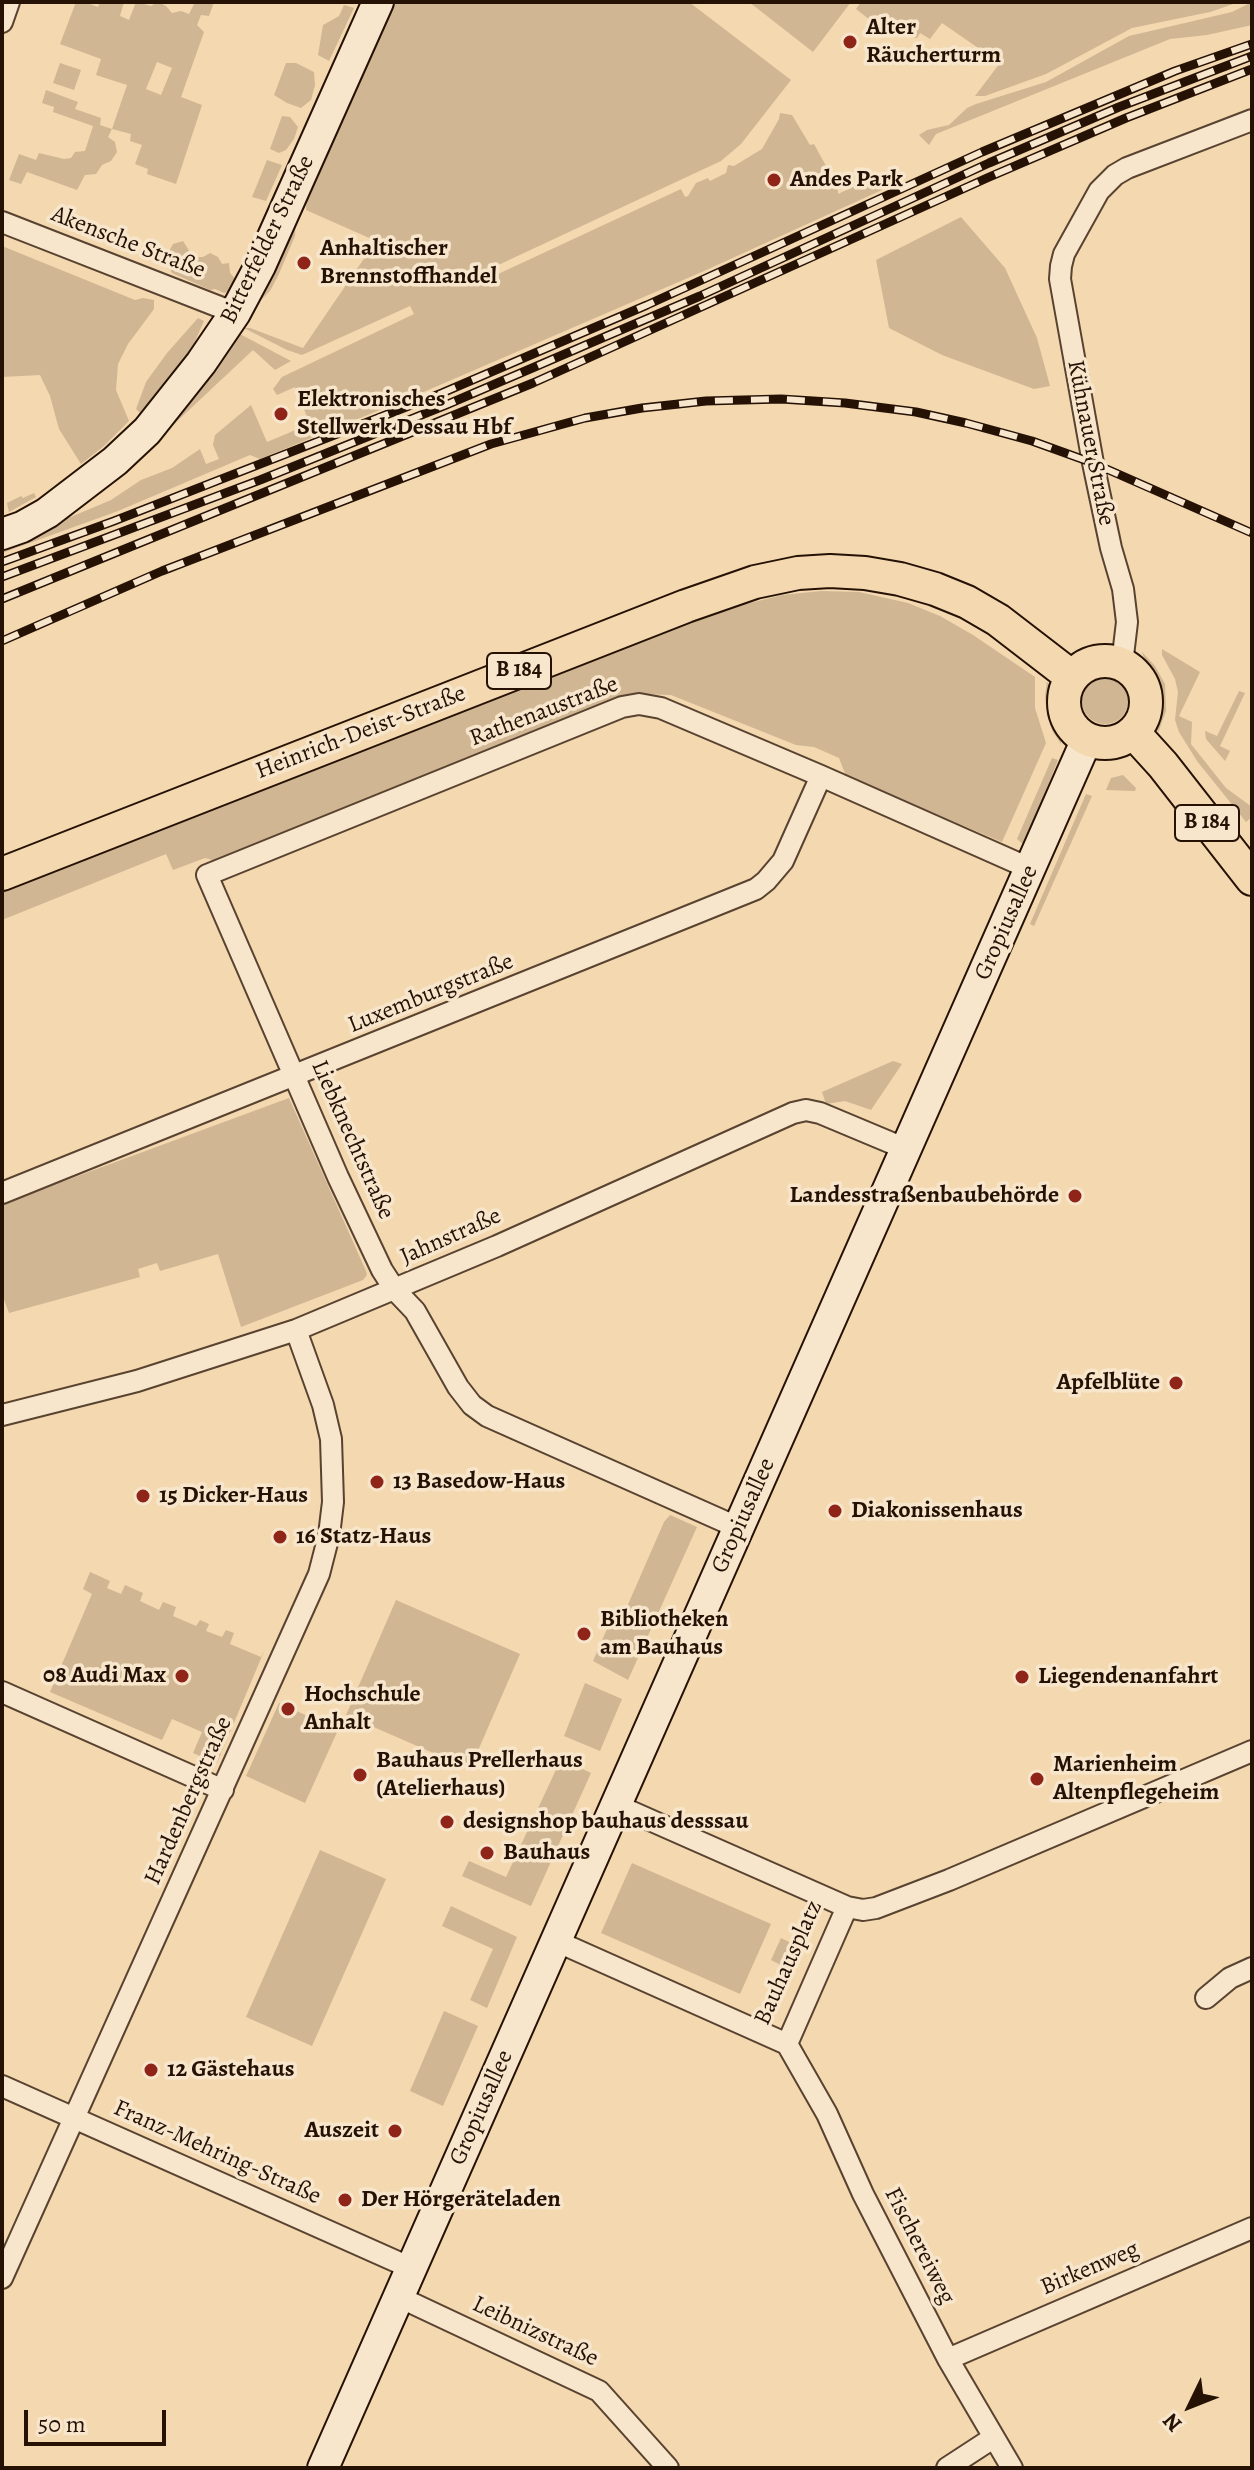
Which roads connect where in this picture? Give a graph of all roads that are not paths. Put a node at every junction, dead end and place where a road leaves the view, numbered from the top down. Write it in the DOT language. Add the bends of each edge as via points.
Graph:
graph roads {
  1 [pos="9,2"];
  2 [pos="378,2"];
  3 [pos="2,22"];
  4 [pos="1252,120"];
  5 [pos="2,222"];
  6 [pos="235,313"];
  7 [pos="2,534"];
  8 [pos="1122,664"];
  9 [pos="1072,677"];
  10 [pos="1133,732"];
  11 [pos="1087,739"];
  12 [pos="821,776"];
  13 [pos="1031,869"];
  14 [pos="2,874"];
  15 [pos="207,875"];
  16 [pos="1252,879"];
  17 [pos="296,1077"];
  18 [pos="906,1149"];
  19 [pos="2,1193"];
  20 [pos="395,1290"];
  21 [pos="296,1330"];
  22 [pos="2,1415"];
  23 [pos="739,1528"];
  24 [pos="2,1692"];
  25 [pos="1252,1751"];
  26 [pos="223,1790"];
  27 [pos="616,1805"];
  28 [pos="847,1907"];
  29 [pos="556,1941"];
  30 [pos="1252,1968"];
  31 [pos="1206,1998"];
  32 [pos="787,2044"];
  33 [pos="2,2086"];
  34 [pos="75,2118"];
  35 [pos="1252,2228"];
  36 [pos="411,2268"];
  37 [pos="2,2278"];
  38 [pos="399,2297"];
  39 [pos="948,2359"];
  40 [pos="993,2438"];
  41 [pos="323,2468"];
  42 [pos="668,2468"];
  43 [pos="947,2468"];
  44 [pos="1012,2468"];
  1 -- 3 [label="street"];
  2 -- 6 [label="street, Bitterfelder Straße"];
  4 -- 8 [label="street, Kühnauer Straße" via="1115,175 1099,191 1064,254 1060,279 1093,463 1123,589 1127,622"];
  5 -- 6 [label="street, Akensche Straße"];
  6 -- 7 [label="street, Bitterfelder Straße" via="147,431 71,496"];
  8 -- 9 [label="main road" via="1095,662"];
  8 -- 10 [label="main road" via="1139,679 1146,695 1145,712"];
  9 -- 11 [label="main road" via="1065,691 1066,715"];
  9 -- 14 [label="main road, Heinrich-Deist-Straße / B 184" via="998,620 935,589 865,573 798,573 686,606"];
  10 -- 11 [label="main road" via="1112,742"];
  10 -- 16 [label="main road, B 184"];
  11 -- 13 [label="street, Gropiusallee"];
  12 -- 13 [label="street, Rathenaustraße"];
  12 -- 15 [label="street, Rathenaustraße" via="661,708 631,704"];
  12 -- 17 [label="street, Luxemburgstraße" via="783,861 756,889"];
  13 -- 18 [label="street, Gropiusallee"];
  15 -- 17 [label="street, Liebknechtstraße"];
  17 -- 19 [label="street, Luxemburgstraße"];
  17 -- 20 [label="street, Liebknechtstraße"];
  18 -- 20 [label="street, Jahnstraße" via="820,1113 793,1113"];
  18 -- 23 [label="street, Gropiusallee"];
  20 -- 21 [label="street, Jahnstraße"];
  20 -- 23 [label="street, Liebknechtstraße" via="415,1311 458,1387 487,1416"];
  21 -- 22 [label="street, Jahnstraße" via="137,1381"];
  21 -- 26 [label="street, Hardenbergstraße" via="331,1439 329,1535 319,1574"];
  23 -- 27 [label="street, Gropiusallee"];
  24 -- 26 [label="street"];
  25 -- 28 [label="street" via="905,1897 876,1908"];
  26 -- 34 [label="street, Hardenbergstraße"];
  27 -- 28 [label="street, Bauhausplatz"];
  27 -- 29 [label="street, Gropiusallee"];
  28 -- 32 [label="street, Bauhausplatz"];
  29 -- 32 [label="street, Bauhausplatz"];
  29 -- 36 [label="street, Gropiusallee"];
  30 -- 31 [label="street"];
  32 -- 39 [label="street, Fischereiweg"];
  33 -- 34 [label="street, Franz-Mehring-Straße"];
  34 -- 36 [label="street, Franz-Mehring-Straße"];
  34 -- 37 [label="street, Hardenbergstraße"];
  35 -- 39 [label="street, Birkenweg"];
  36 -- 38 [label="street, Gropiusallee"];
  38 -- 41 [label="street, Gropiusallee"];
  38 -- 42 [label="street, Leibnizstraße" via="599,2391"];
  39 -- 40 [label="street, Fischereiweg"];
  40 -- 43 [label="street"];
  40 -- 44 [label="street, Fischereiweg"];
}
